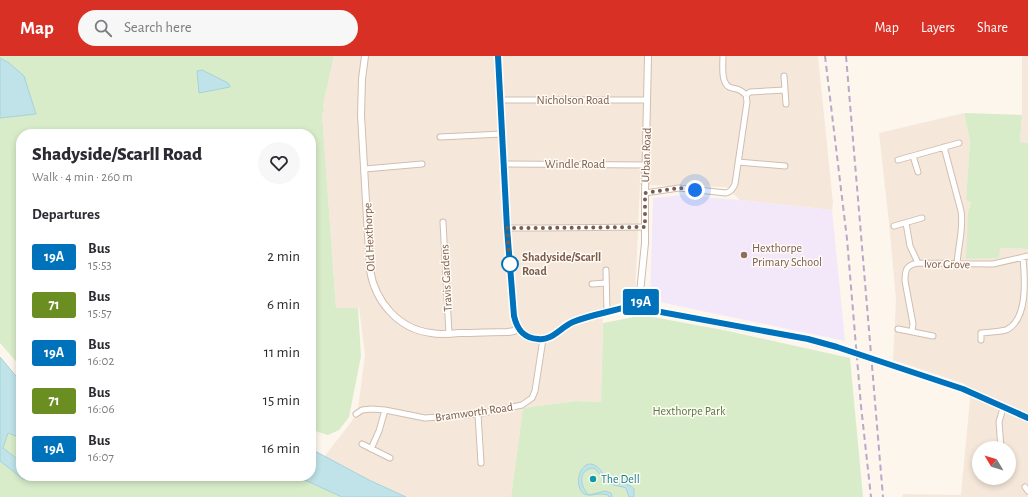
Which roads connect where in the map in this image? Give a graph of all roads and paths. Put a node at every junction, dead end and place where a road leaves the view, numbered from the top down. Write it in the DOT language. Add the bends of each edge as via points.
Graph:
graph roads {
  1 [pos="365,56"];
  2 [pos="498,56"];
  3 [pos="648,56"];
  4 [pos="723,56"];
  5 [pos="784,76"];
  6 [pos="785,90"];
  7 [pos="746,95"];
  8 [pos="500,100"];
  9 [pos="647,100"];
  10 [pos="786,104"];
  11 [pos="502,134"];
  12 [pos="440,138"];
  13 [pos="959,143"];
  14 [pos="944,147"];
  15 [pos="913,156"];
  16 [pos="898,160"];
  17 [pos="738,162"];
  18 [pos="422,164"];
  19 [pos="504,164"];
  20 [pos="646,165"];
  21 [pos="785,166"];
  22 [pos="365,169"];
  23 [pos="918,172"];
  24 [pos="645,193"];
  25 [pos="922,218"];
  26 [pos="443,222"];
  27 [pos="906,223"];
  28 [pos="894,226"];
  29 [pos="645,227"];
  30 [pos="507,228"];
  31 [pos="1025,257"];
  32 [pos="918,263"];
  33 [pos="957,264"];
  34 [pos="606,270"];
  35 [pos="606,283"];
  36 [pos="592,284"];
  37 [pos="641,302"];
  38 [pos="606,312"];
  39 [pos="518,328"];
  40 [pos="898,329"];
  41 [pos="912,331"];
  42 [pos="449,334"];
  43 [pos="933,336"];
  44 [pos="543,340"];
  45 [pos="981,340"];
  46 [pos="1003,408"];
  47 [pos="385,410"];
  48 [pos="356,414"];
  49 [pos="478,414"];
  50 [pos="1028,418"];
  51 [pos="1000,441"];
  52 [pos="362,444"];
  53 [pos="371,449"];
  54 [pos="390,458"];
  55 [pos="481,463"];
  1 -- 22 [label="street, Old Hexthorpe" via="361,115"];
  2 -- 8 [label="street"];
  3 -- 9 [label="street, Urban Road"];
  4 -- 7 [label="street" via="725,84 739,89"];
  5 -- 6 [label="street"];
  6 -- 7 [label="street" via="750,92"];
  6 -- 10 [label="street"];
  7 -- 17 [label="street"];
  8 -- 9 [label="street, Nicholson Road"];
  8 -- 11 [label="street"];
  9 -- 20 [label="street, Urban Road"];
  11 -- 12 [label="street"];
  11 -- 19 [label="street"];
  13 -- 14 [label="street"];
  14 -- 15 [label="street"];
  14 -- 33 [label="street" via="962,218"];
  15 -- 16 [label="street"];
  15 -- 23 [label="street"];
  17 -- 21 [label="street"];
  17 -- 24 [label="street" via="735,184 729,192 679,188"];
  18 -- 22 [label="street"];
  19 -- 20 [label="street, Windle Road"];
  19 -- 30 [label="street"];
  20 -- 24 [label="street, Urban Road"];
  22 -- 42 [label="street, Old Hexthorpe" via="370,270 376,292 392,314 412,328 432,334"];
  24 -- 29 [label="street, Urban Road"];
  25 -- 27 [label="street"];
  26 -- 42 [label="street, Travis Gardens"];
  27 -- 28 [label="street"];
  27 -- 32 [label="street" via="910,246"];
  29 -- 30 [label="street"];
  29 -- 37 [label="street, Urban Road"];
  30 -- 39 [label="street" via="514,316"];
  31 -- 33 [label="street, Ivor Grove" via="993,264"];
  31 -- 45 [label="street" via="1024,313 1017,323 1007,330 981,333"];
  32 -- 33 [label="street, Ivor Grove"];
  32 -- 41 [label="street, Ivor Grove" via="911,264 905,275"];
  34 -- 35 [label="street"];
  35 -- 36 [label="street"];
  35 -- 38 [label="street"];
  37 -- 38 [label="street"];
  37 -- 46 [label="street, bridge" via="650,310 808,339 837,347 963,389"];
  38 -- 44 [label="street" via="573,322"];
  39 -- 42 [label="street, Old Hexthorpe" via="508,332"];
  39 -- 44 [label="street" via="532,338"];
  40 -- 41 [label="street"];
  41 -- 43 [label="street"];
  44 -- 49 [label="street, Bramworth Road" via="532,398 522,405"];
  46 -- 50 [label="street"];
  46 -- 51 [label="street" via="999,422"];
  47 -- 48 [label="street, Bramworth Road" via="366,409"];
  47 -- 49 [label="street, Bramworth Road" via="425,418"];
  47 -- 53 [label="street"];
  49 -- 55 [label="street"];
  52 -- 53 [label="street"];
  53 -- 54 [label="street"];
}
